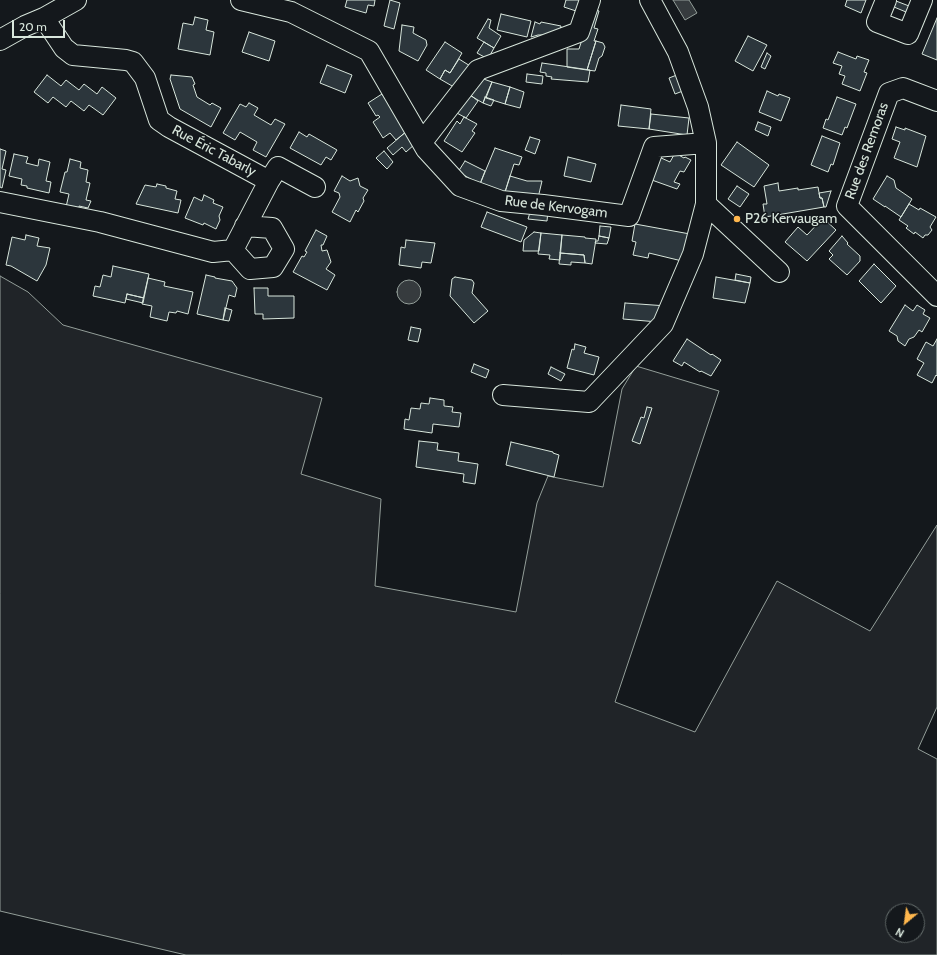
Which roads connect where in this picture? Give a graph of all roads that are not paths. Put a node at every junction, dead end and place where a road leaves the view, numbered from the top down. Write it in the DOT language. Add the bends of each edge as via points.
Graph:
graph roads {
  1 [pos="76,0"];
  2 [pos="241,0"];
  3 [pos="590,0"];
  4 [pos="650,0"];
  5 [pos="886,0"];
  6 [pos="922,0"];
  7 [pos="44,18"];
  8 [pos="0,40"];
  9 [pos="937,101"];
  10 [pos="422,142"];
  11 [pos="706,143"];
  12 [pos="269,181"];
  13 [pos="315,187"];
  14 [pos="0,202"];
  15 [pos="706,204"];
  16 [pos="245,226"];
  17 [pos="233,250"];
  18 [pos="779,272"];
  19 [pos="937,296"];
  20 [pos="503,395"];
  1 -- 7 [label="street"];
  2 -- 10 [label="street, Rue de Kervogam" via="291,12 369,51"];
  3 -- 10 [label="street" via="579,32 478,70"];
  4 -- 11 [label="street" via="678,52 698,107"];
  5 -- 6 [label="street" via="877,22 908,34"];
  7 -- 8 [label="street"];
  7 -- 12 [label="street, Rue Éric Tabarly" via="64,48 73,55 133,62 145,78 159,120"];
  9 -- 19 [label="street, Rue des Remoras" via="903,88 889,93 847,206"];
  10 -- 11 [label="street, Rue de Kervogam" via="426,150 460,186 501,201 629,216 654,147"];
  11 -- 15 [label="street"];
  12 -- 13 [label="street" via="278,167"];
  12 -- 16 [label="street, Rue Éric Tabarly"];
  14 -- 17 [label="street" via="100,222 213,252"];
  15 -- 18 [label="street"];
  15 -- 20 [label="street" via="693,254 663,324 589,402"];
  16 -- 17 [label="street, Rue Éric Tabarly"];
  16 -- 17 [label="street" via="272,228 284,249 273,267 250,269"];
}
